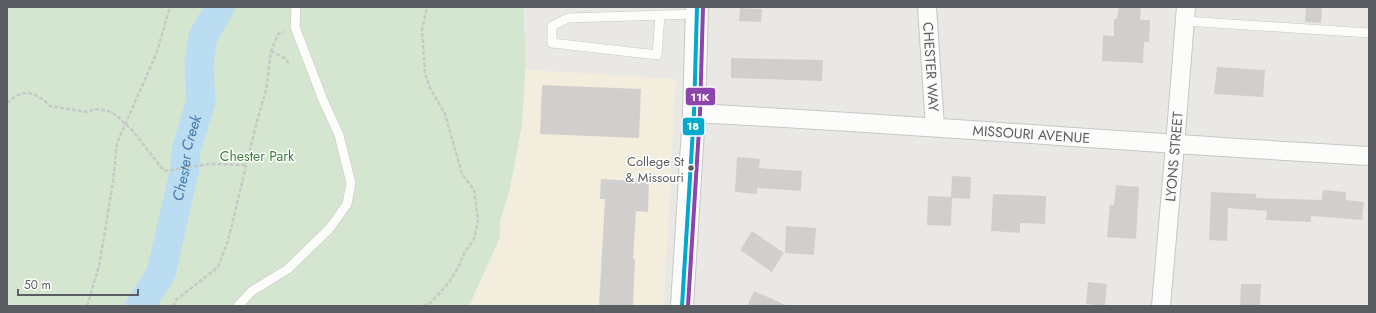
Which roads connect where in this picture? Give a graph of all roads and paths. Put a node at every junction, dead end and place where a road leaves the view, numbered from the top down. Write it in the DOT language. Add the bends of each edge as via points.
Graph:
graph roads {
  1 [pos="170,7"];
  2 [pos="296,7"];
  3 [pos="427,7"];
  4 [pos="927,7"];
  5 [pos="697,11"];
  6 [pos="1185,14"];
  7 [pos="660,15"];
  8 [pos="295,27"];
  9 [pos="1369,33"];
  10 [pos="272,51"];
  11 [pos="289,64"];
  12 [pos="7,103"];
  13 [pos="694,113"];
  14 [pos="125,124"];
  15 [pos="935,127"];
  16 [pos="1176,145"];
  17 [pos="1369,156"];
  18 [pos="246,165"];
  19 [pos="87,306"];
  20 [pos="174,306"];
  21 [pos="238,306"];
  22 [pos="423,306"];
  23 [pos="682,306"];
  24 [pos="1161,306"];
  1 -- 14 [label="path" via="157,52"];
  2 -- 8 [label="lane"];
  3 -- 22 [label="path" via="422,30 424,73 445,114 462,174 474,190 478,220 474,239 450,281 430,303"];
  4 -- 15 [label="street, CHESTER WAY"];
  5 -- 7 [label="lane"];
  5 -- 13 [label="street"];
  6 -- 9 [label="lane"];
  6 -- 16 [label="street, LYONS STREET"];
  7 -- 7 [label="lane" via="568,18 552,26 552,43 657,55"];
  8 -- 10 [label="path" via="278,34"];
  8 -- 21 [label="lane" via="339,135 351,183 347,204 330,228 288,269 252,291"];
  10 -- 11 [label="path" via="286,59"];
  10 -- 18 [label="path" via="266,90"];
  12 -- 14 [label="path" via="21,94 34,95 50,106 87,112 96,109 108,111"];
  13 -- 15 [label="street, MISSOURI AVENUE"];
  13 -- 23 [label="street"];
  14 -- 18 [label="path" via="134,131 164,171 209,164"];
  14 -- 19 [label="path" via="117,143 99,266"];
  15 -- 16 [label="street, MISSOURI AVENUE"];
  16 -- 17 [label="street, MISSOURI AVENUE"];
  16 -- 24 [label="street, LYONS STREET"];
  18 -- 20 [label="path" via="228,241 218,267 176,300"];
}
